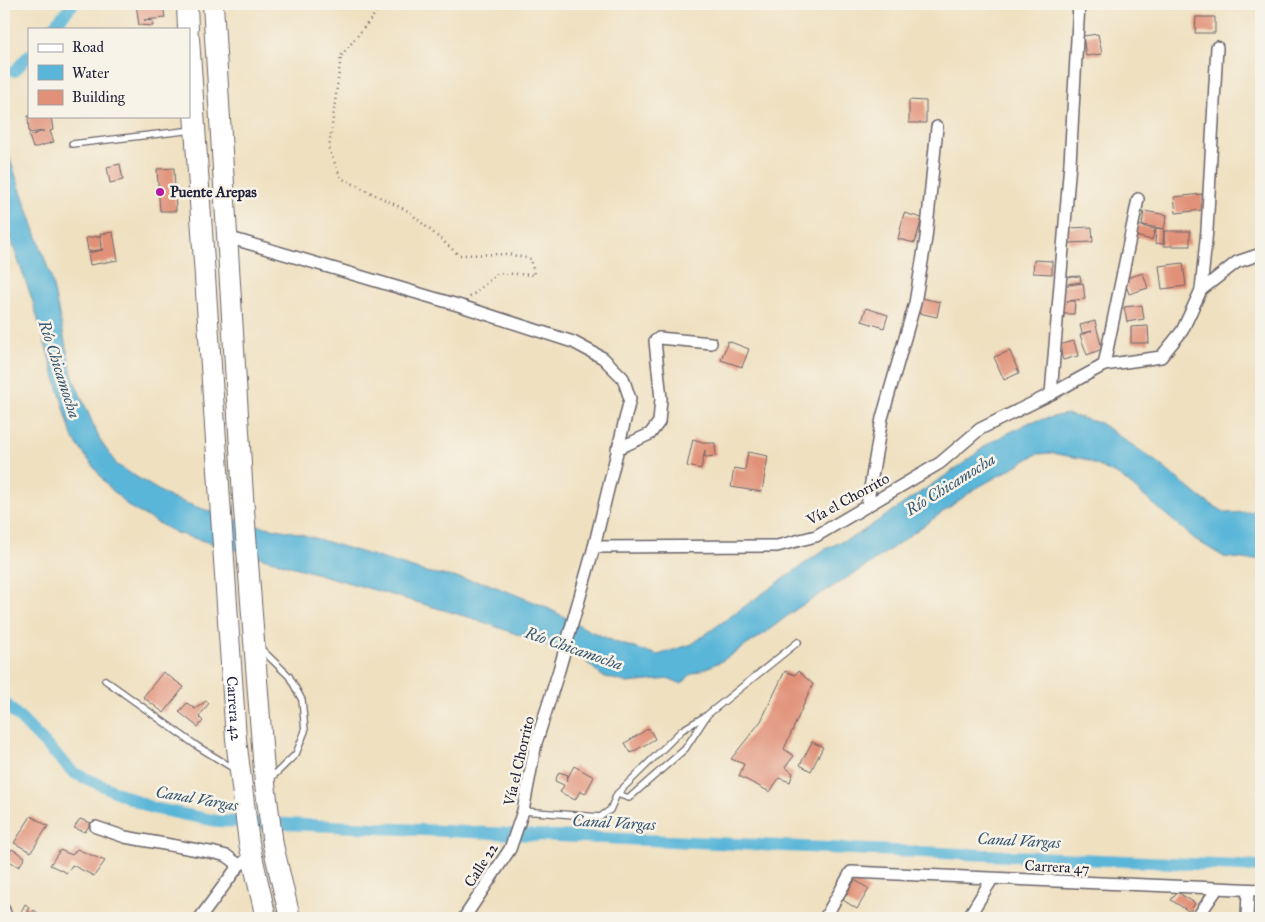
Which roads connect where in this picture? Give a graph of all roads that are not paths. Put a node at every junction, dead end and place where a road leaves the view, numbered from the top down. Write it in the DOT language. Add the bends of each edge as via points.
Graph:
graph roads {
  1 [pos="187,4"];
  2 [pos="213,4"];
  3 [pos="1079,4"];
  4 [pos="188,28"];
  5 [pos="1217,47"];
  6 [pos="190,53"];
  7 [pos="937,127"];
  8 [pos="195,129"];
  9 [pos="72,144"];
  10 [pos="1138,199"];
  11 [pos="227,237"];
  12 [pos="1261,254"];
  13 [pos="1201,290"];
  14 [pos="711,343"];
  15 [pos="1104,365"];
  16 [pos="1051,394"];
  17 [pos="617,449"];
  18 [pos="867,506"];
  19 [pos="594,547"];
  20 [pos="798,642"];
  21 [pos="255,643"];
  22 [pos="105,680"];
  23 [pos="707,715"];
  24 [pos="240,773"];
  25 [pos="265,784"];
  26 [pos="617,794"];
  27 [pos="523,810"];
  28 [pos="518,824"];
  29 [pos="96,827"];
  30 [pos="247,855"];
  31 [pos="992,879"];
  32 [pos="1217,889"];
  33 [pos="1248,890"];
  34 [pos="1261,890"];
  35 [pos="4,910"];
  36 [pos="6,918"];
  37 [pos="200,918"];
  38 [pos="266,918"];
  39 [pos="290,918"];
  40 [pos="464,918"];
  41 [pos="825,918"];
  42 [pos="968,918"];
  43 [pos="1197,918"];
  44 [pos="1248,918"];
  1 -- 4 [label="highway"];
  2 -- 11 [label="highway, Carrera 42"];
  3 -- 16 [label="street"];
  5 -- 13 [label="street" via="1208,230"];
  6 -- 8 [label="highway, Carrera 42"];
  7 -- 18 [label="street" via="926,238 915,304 882,418"];
  8 -- 9 [label="lane"];
  8 -- 24 [label="highway, Carrera 42"];
  10 -- 15 [label="street"];
  11 -- 17 [label="street" via="573,342 603,358 623,378 630,400"];
  11 -- 21 [label="highway, Carrera 42"];
  12 -- 13 [label="street, Vía el Chorrito" via="1236,262"];
  13 -- 15 [label="street, Vía el Chorrito" via="1182,331 1161,357"];
  14 -- 17 [label="street" via="658,338 654,341 659,422 650,434"];
  15 -- 16 [label="street, Vía el Chorrito"];
  16 -- 18 [label="street, Vía el Chorrito" via="980,429 940,463"];
  17 -- 19 [label="street"];
  18 -- 19 [label="street, Vía el Chorrito" via="816,536 777,546"];
  19 -- 27 [label="street, Vía el Chorrito" via="536,743"];
  20 -- 23 [label="lane"];
  21 -- 25 [label="highway, Carrera 42"];
  21 -- 25 [label="lane" via="289,676 302,700 305,731 296,754"];
  22 -- 24 [label="lane"];
  23 -- 26 [label="lane" via="682,730"];
  23 -- 26 [label="lane" via="685,749 629,798"];
  24 -- 30 [label="highway, Carrera 42"];
  25 -- 39 [label="highway, Carrera 42" via="273,845"];
  26 -- 27 [label="lane" via="610,810 600,817"];
  27 -- 28 [label="street, Vía el Chorrito"];
  28 -- 40 [label="street, Calle 22" via="510,849"];
  29 -- 30 [label="street" via="125,837 227,856"];
  30 -- 37 [label="street"];
  30 -- 38 [label="highway, Carrera 42"];
  31 -- 32 [label="street, Carrera 47"];
  31 -- 41 [label="street, Carrera 47" via="851,872"];
  31 -- 42 [label="street"];
  32 -- 33 [label="street, Carrera 47"];
  32 -- 43 [label="street"];
  33 -- 34 [label="street, Carrera 47"];
  33 -- 44 [label="street"];
  35 -- 36 [label="street"];
}
